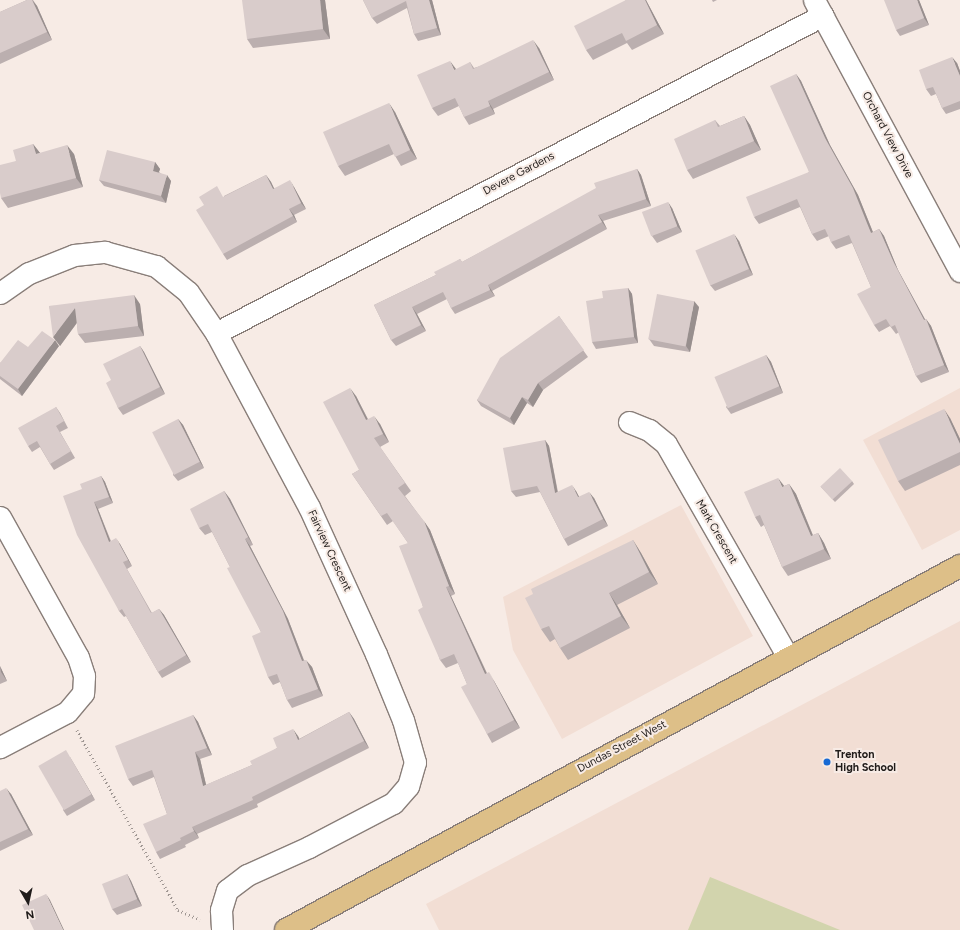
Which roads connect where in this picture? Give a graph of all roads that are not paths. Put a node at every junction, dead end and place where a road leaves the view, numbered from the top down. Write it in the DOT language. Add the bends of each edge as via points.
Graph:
graph roads {
  1 [pos="818,8"];
  2 [pos="960,271"];
  3 [pos="0,293"];
  4 [pos="216,333"];
  5 [pos="629,422"];
  6 [pos="0,517"];
  7 [pos="960,566"];
  8 [pos="788,658"];
  9 [pos="0,747"];
  10 [pos="214,927"];
  11 [pos="286,930"];
  1 -- 2 [label="street, Orchard View Drive"];
  1 -- 4 [label="street, Devere Gardens"];
  3 -- 4 [label="street, Fairview Crescent" via="29,273 74,255 105,252 156,266 188,292"];
  4 -- 10 [label="street, Fairview Crescent" via="312,514 376,654 403,720 415,762 408,786 393,803 309,847 247,875 227,890"];
  5 -- 8 [label="street, Mark Crescent" via="649,430 666,444"];
  6 -- 9 [label="street" via="78,656 84,676 83,693 67,712"];
  7 -- 8 [label="main road, Dundas Street West"];
  8 -- 11 [label="main road, Dundas Street West"];
}
